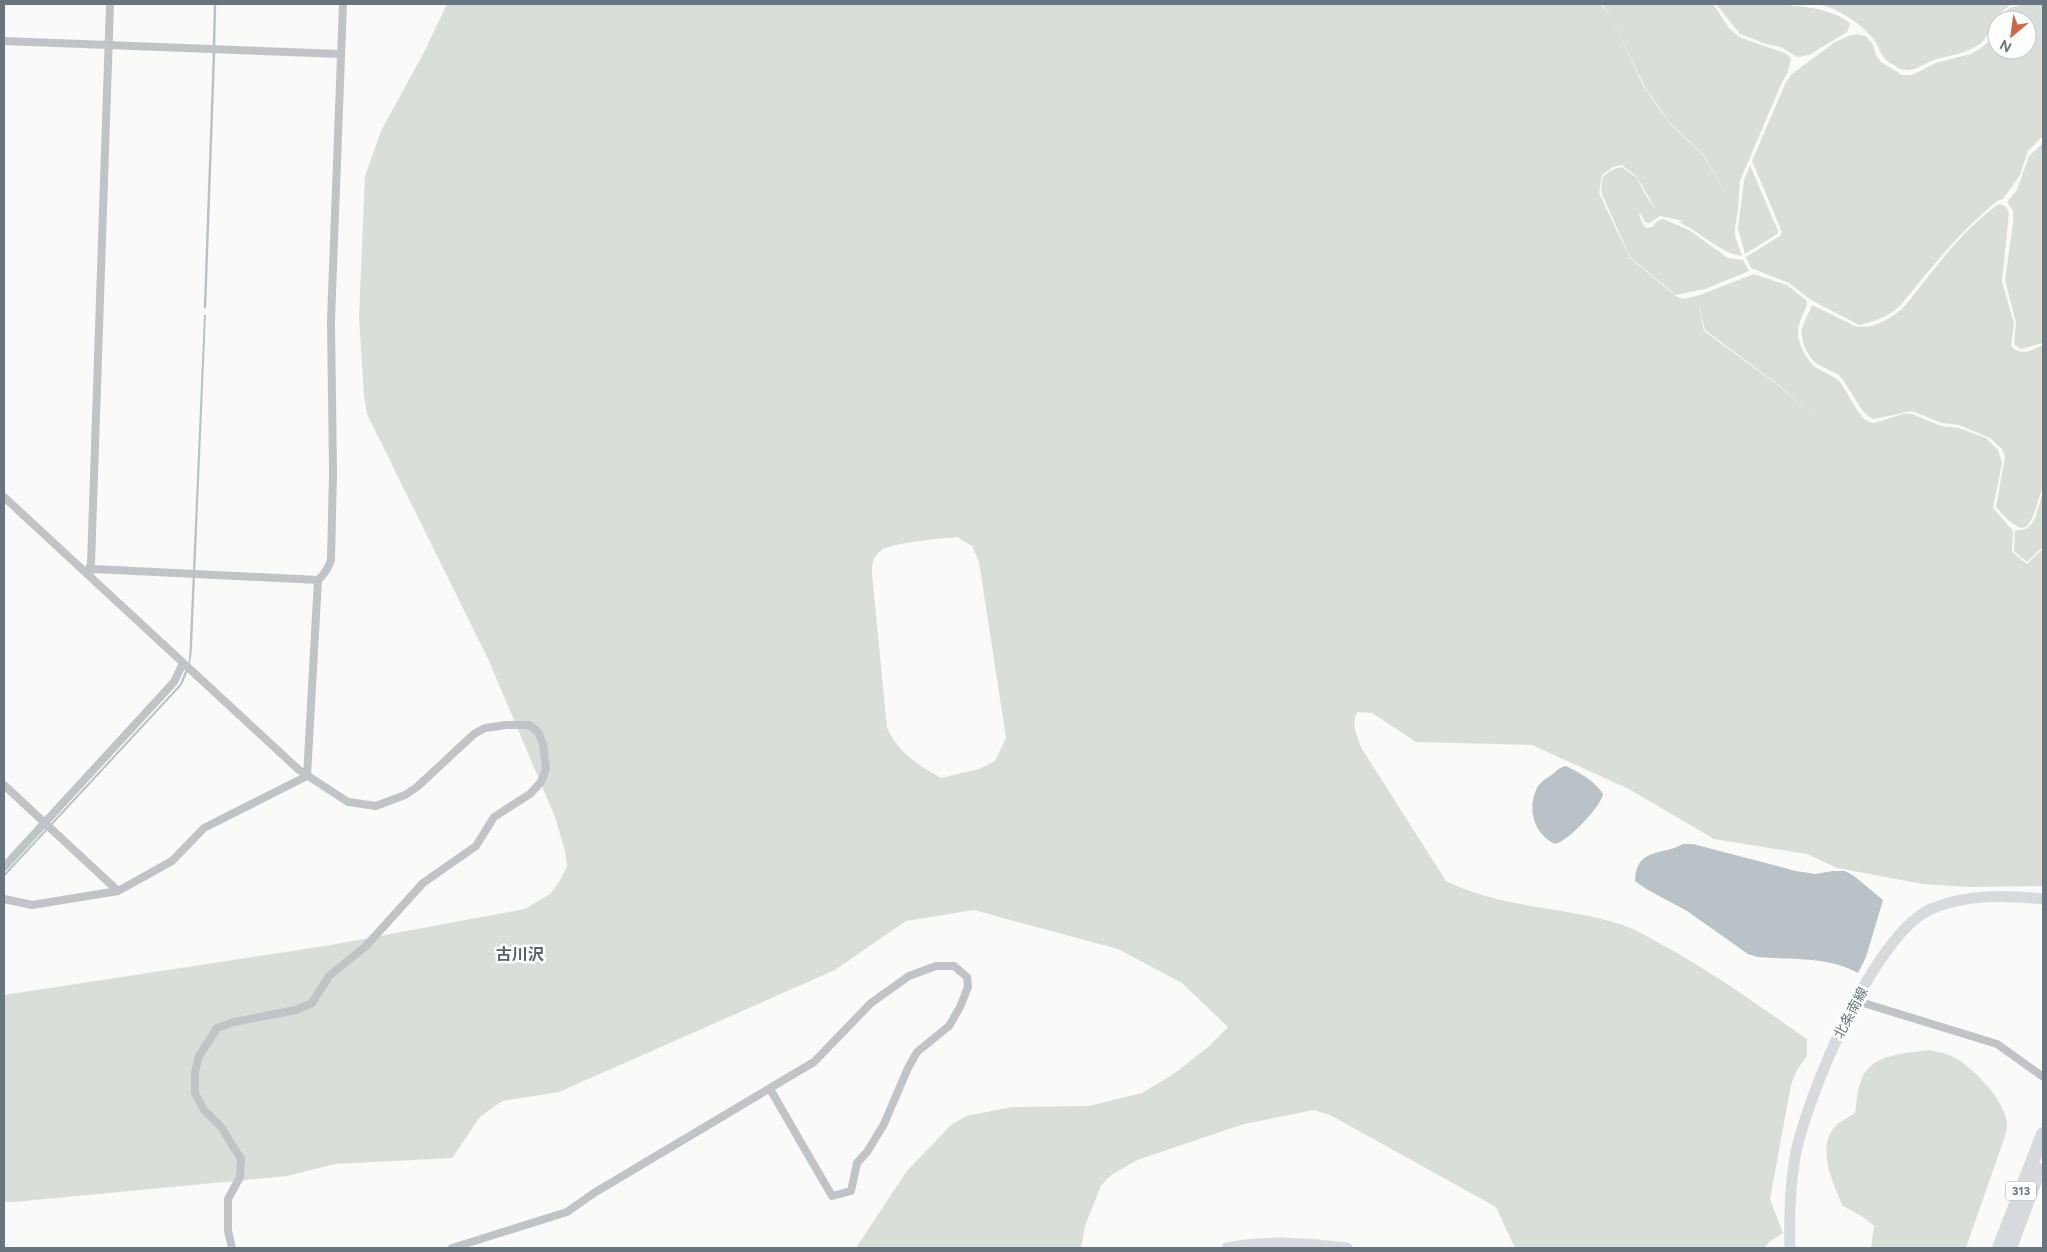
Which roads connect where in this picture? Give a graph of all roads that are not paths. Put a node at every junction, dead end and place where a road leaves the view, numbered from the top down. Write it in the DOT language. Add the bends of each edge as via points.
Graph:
graph roads {
  1 [pos="110,4"];
  2 [pos="343,4"];
  3 [pos="4,41"];
  4 [pos="108,46"];
  5 [pos="341,54"];
  6 [pos="4,497"];
  7 [pos="87,573"];
  8 [pos="318,580"];
  9 [pos="182,663"];
  10 [pos="307,776"];
  11 [pos="4,785"];
  12 [pos="44,823"];
  13 [pos="4,867"];
  14 [pos="118,891"];
  15 [pos="4,899"];
  16 [pos="2043,899"];
  17 [pos="1857,1001"];
  18 [pos="2042,1076"];
  19 [pos="770,1089"];
  20 [pos="2043,1134"];
  21 [pos="2043,1160"];
  22 [pos="232,1248"];
  23 [pos="452,1248"];
  24 [pos="1227,1248"];
  25 [pos="1347,1248"];
  26 [pos="1790,1248"];
  27 [pos="1999,1248"];
  28 [pos="2010,1248"];
  1 -- 4 [label="street"];
  2 -- 5 [label="street"];
  3 -- 4 [label="street"];
  4 -- 5 [label="street"];
  4 -- 7 [label="street" via="91,564"];
  5 -- 8 [label="street" via="332,320 334,472 331,560"];
  6 -- 7 [label="street"];
  7 -- 8 [label="street" via="94,569"];
  7 -- 9 [label="street"];
  8 -- 10 [label="street"];
  9 -- 10 [label="street"];
  9 -- 12 [label="street" via="174,682"];
  10 -- 14 [label="street" via="204,828 172,860"];
  10 -- 22 [label="street" via="348,802 376,806 418,787 474,734 485,728 506,725 529,725 538,732 546,769 541,782 530,794 494,817 476,846 423,883 366,946 329,976 312,1003 296,1010 217,1028 208,1040 198,1056 194,1072 195,1093 241,1159 240,1177 228,1199 228,1231"];
  11 -- 12 [label="street"];
  12 -- 13 [label="street"];
  12 -- 14 [label="street"];
  14 -- 15 [label="street" via="32,905"];
  16 -- 17 [label="street, 北条南線" via="1990,896 1957,900 1930,910 1888,948"];
  17 -- 18 [label="street" via="1997,1044"];
  17 -- 26 [label="street, 北条南線" via="1806,1113 1795,1157"];
  19 -- 23 [label="street" via="832,1196 851,1191 857,1163 884,1124 908,1068 917,1052 949,1026 968,987 967,977 954,966 936,966 909,976 871,1003 814,1062 567,1212"];
  20 -- 27 [label="highway, 313"];
  21 -- 28 [label="highway, 313"];
  24 -- 25 [label="street" via="1278,1242"];
}
